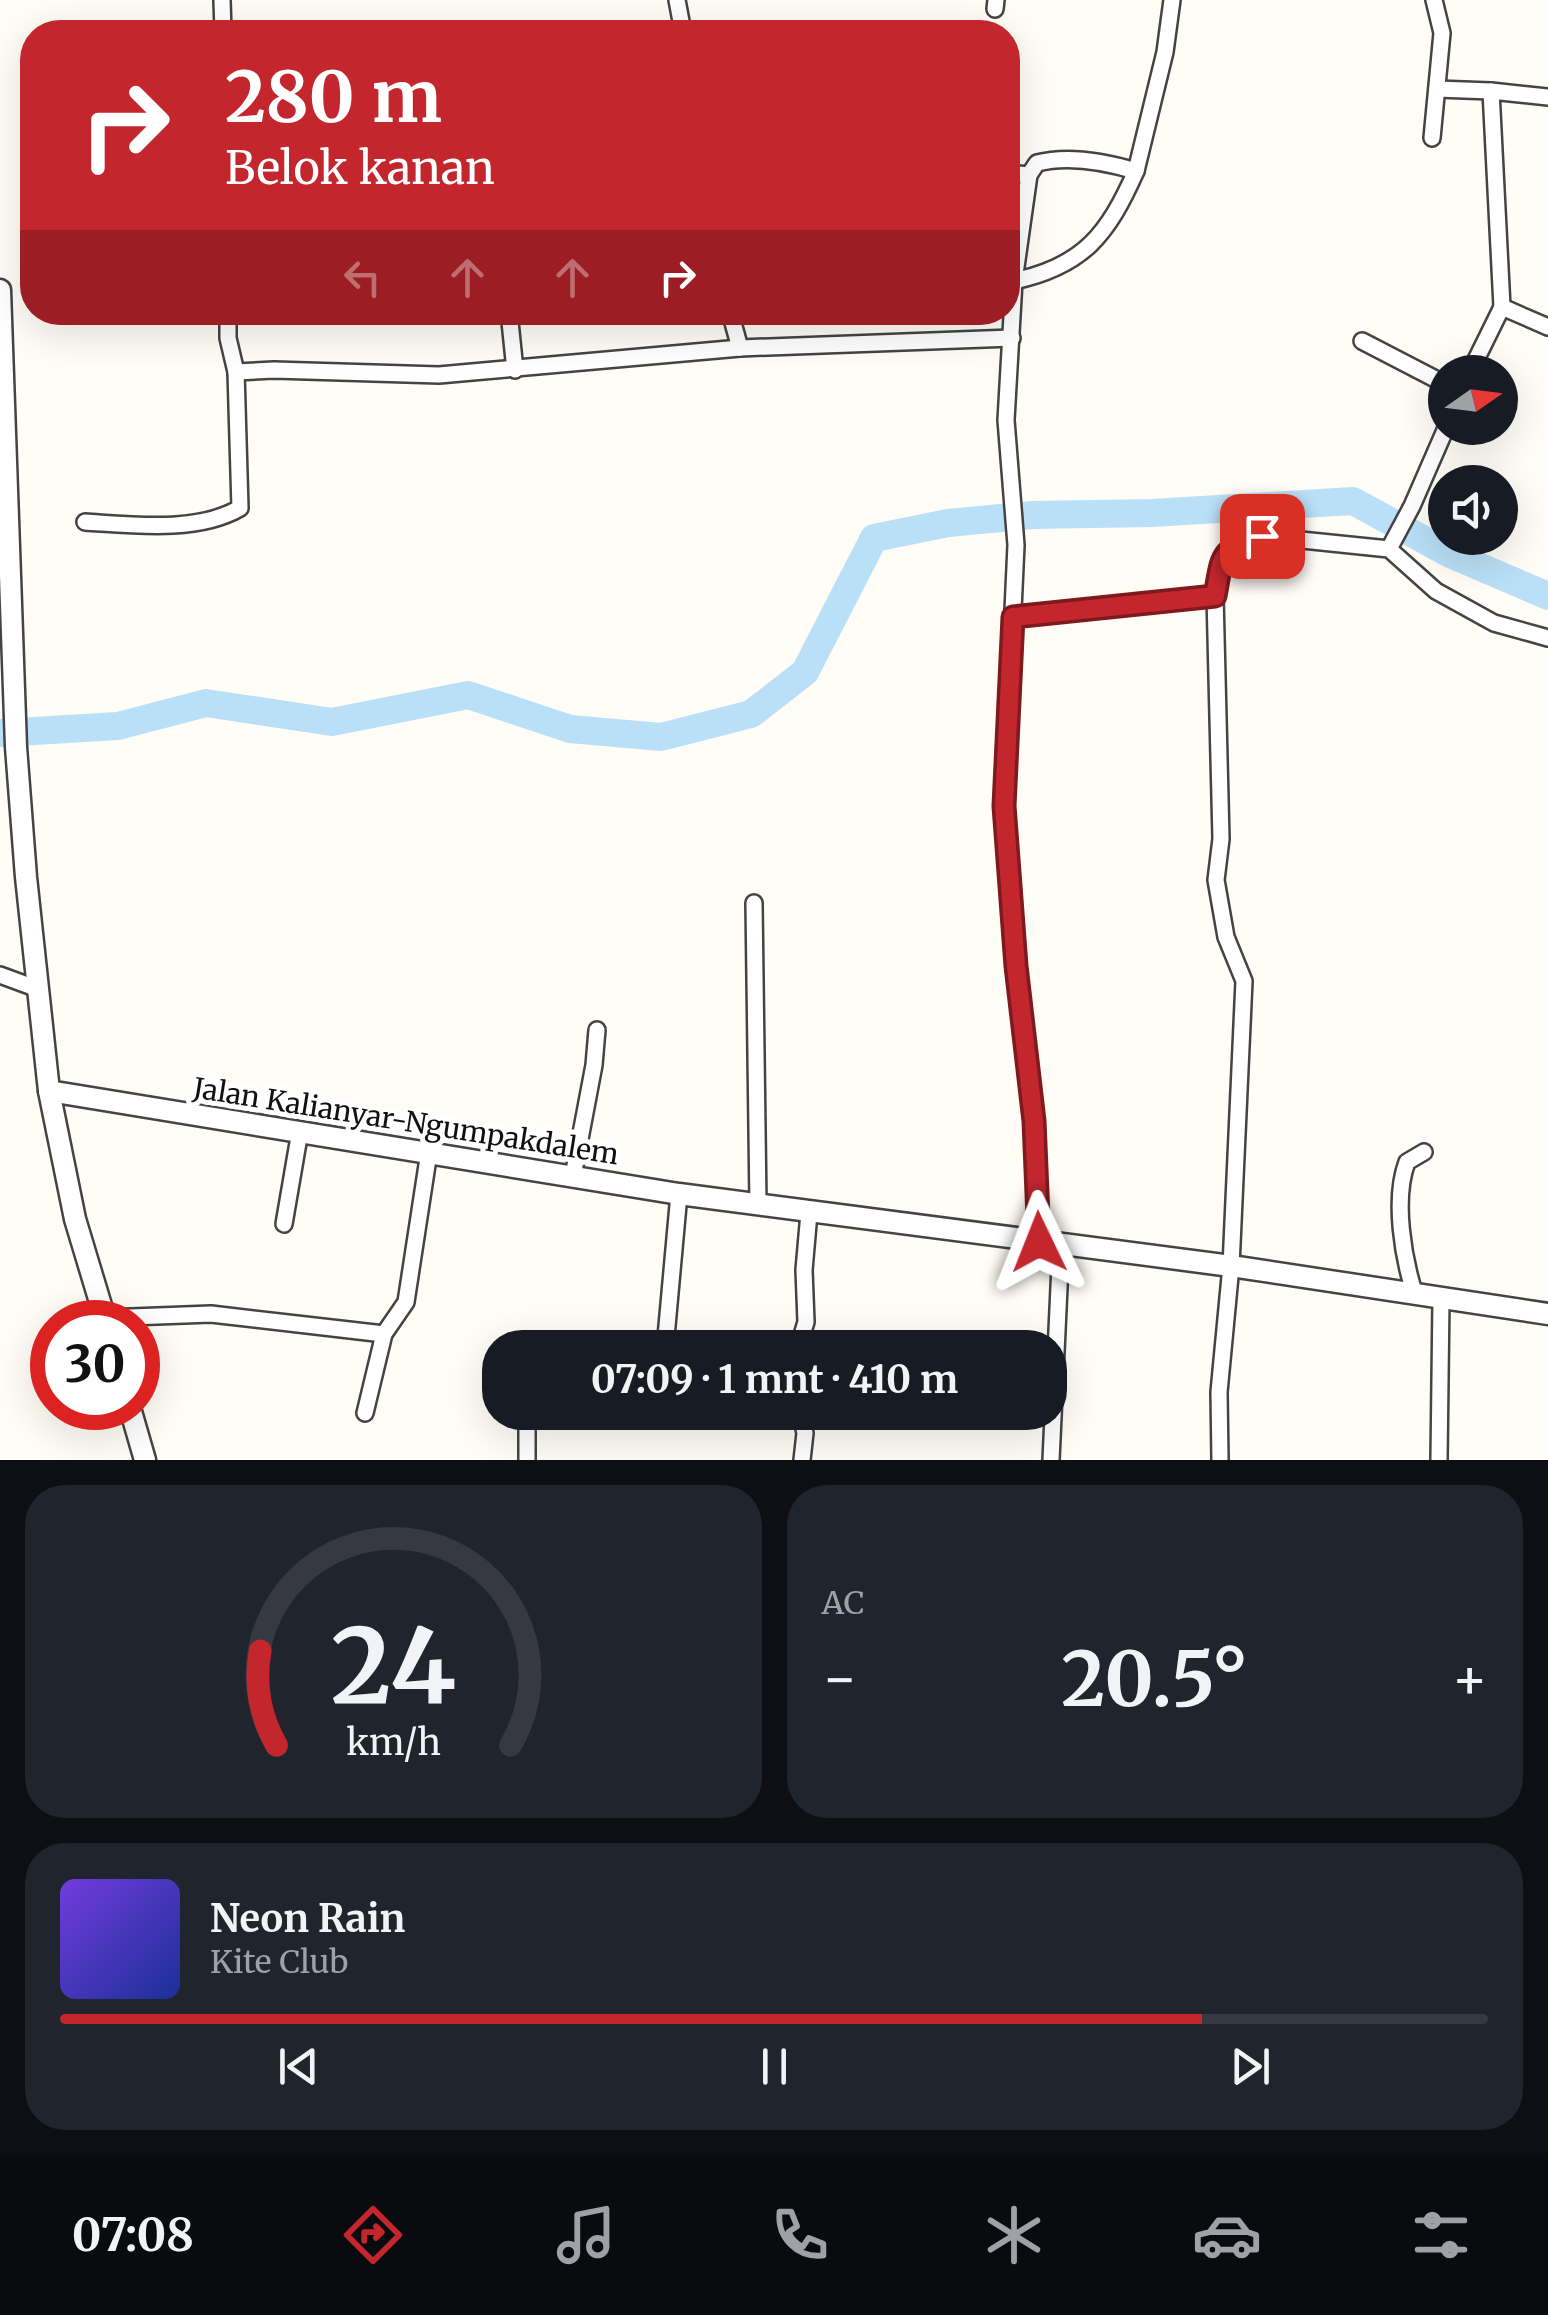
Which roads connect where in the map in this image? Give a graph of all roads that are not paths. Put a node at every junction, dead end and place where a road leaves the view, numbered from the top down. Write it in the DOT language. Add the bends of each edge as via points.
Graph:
graph roads {
  1 [pos="1172,0"];
  2 [pos="1434,0"];
  3 [pos="1437,90"];
  4 [pos="1491,91"];
  5 [pos="1548,97"];
  6 [pos="1432,138"];
  7 [pos="1136,171"];
  8 [pos="1020,174"];
  9 [pos="1029,174"];
  10 [pos="1020,238"];
  11 [pos="1020,279"];
  12 [pos="0,290"];
  13 [pos="1502,307"];
  14 [pos="228,325"];
  15 [pos="510,325"];
  16 [pos="734,325"];
  17 [pos="1012,325"];
  18 [pos="1548,327"];
  19 [pos="1012,338"];
  20 [pos="1362,341"];
  21 [pos="740,348"];
  22 [pos="1478,355"];
  23 [pos="515,370"];
  24 [pos="236,372"];
  25 [pos="1428,375"];
  26 [pos="3,445"];
  27 [pos="1439,445"];
  28 [pos="85,522"];
  29 [pos="1392,545"];
  30 [pos="1215,596"];
  31 [pos="5,609"];
  32 [pos="1013,617"];
  33 [pos="1548,638"];
  34 [pos="754,903"];
  35 [pos="0,976"];
  36 [pos="39,995"];
  37 [pos="597,1030"];
  38 [pos="49,1091"];
  39 [pos="300,1132"];
  40 [pos="429,1152"];
  41 [pos="1424,1152"];
  42 [pos="576,1162"];
  43 [pos="679,1194"];
  44 [pos="758,1206"];
  45 [pos="809,1212"];
  46 [pos="284,1224"];
  47 [pos="1039,1242"];
  48 [pos="1061,1244"];
  49 [pos="1231,1266"];
  50 [pos="1416,1295"];
  51 [pos="1441,1299"];
  52 [pos="99,1300"];
  53 [pos="1548,1314"];
  54 [pos="160,1317"];
  55 [pos="667,1330"];
  56 [pos="803,1330"];
  57 [pos="384,1334"];
  58 [pos="365,1413"];
  59 [pos="136,1430"];
  60 [pos="526,1430"];
  61 [pos="804,1430"];
  62 [pos="145,1460"];
  63 [pos="527,1460"];
  64 [pos="802,1460"];
  65 [pos="1052,1460"];
  66 [pos="1220,1460"];
  67 [pos="1439,1460"];
  1 -- 7 [label="street"];
  2 -- 3 [label="street" via="1442,33"];
  3 -- 4 [label="street"];
  3 -- 6 [label="street"];
  4 -- 5 [label="street"];
  4 -- 13 [label="street"];
  7 -- 9 [label="street" via="1050,160 1037,162"];
  7 -- 11 [label="street" via="1085,252"];
  8 -- 9 [label="street"];
  9 -- 10 [label="street"];
  12 -- 26 [label="street"];
  13 -- 18 [label="street"];
  13 -- 22 [label="street"];
  14 -- 24 [label="street"];
  15 -- 23 [label="street"];
  16 -- 21 [label="street"];
  17 -- 19 [label="street"];
  19 -- 21 [label="street"];
  19 -- 32 [label="street" via="1006,420 1016,545"];
  20 -- 25 [label="street"];
  21 -- 23 [label="street"];
  23 -- 24 [label="street"];
  24 -- 28 [label="street" via="240,508 207,521"];
  26 -- 31 [label="street"];
  27 -- 29 [label="street"];
  29 -- 30 [label="street" via="1262,536 1224,554"];
  29 -- 33 [label="street" via="1436,591 1494,623"];
  30 -- 32 [label="street"];
  30 -- 49 [label="street" via="1221,839 1216,880 1223,927 1244,981"];
  31 -- 36 [label="street"];
  32 -- 47 [label="street" via="1004,806"];
  34 -- 44 [label="street"];
  35 -- 36 [label="street"];
  36 -- 38 [label="street"];
  37 -- 42 [label="street"];
  38 -- 39 [label="street, Jalan Kalianyar-Ngumpakdalem"];
  38 -- 52 [label="street"];
  39 -- 40 [label="street, Jalan Kalianyar-Ngumpakdalem"];
  39 -- 46 [label="street"];
  40 -- 42 [label="street, Jalan Kalianyar-Ngumpakdalem"];
  40 -- 57 [label="street" via="406,1302"];
  41 -- 50 [label="street" via="1407,1162 1403,1180 1403,1251"];
  42 -- 43 [label="street, Jalan Kalianyar-Ngumpakdalem"];
  43 -- 44 [label="street, Jalan Kalianyar-Ngumpakdalem"];
  43 -- 55 [label="street"];
  44 -- 45 [label="street, Jalan Kalianyar-Ngumpakdalem"];
  45 -- 47 [label="street, Jalan Kalianyar-Ngumpakdalem"];
  45 -- 56 [label="street"];
  47 -- 48 [label="street, Jalan Kalianyar-Ngumpakdalem"];
  48 -- 49 [label="street, Jalan Kalianyar-Ngumpakdalem"];
  48 -- 65 [label="street"];
  49 -- 50 [label="street, Jalan Kalianyar-Ngumpakdalem"];
  49 -- 66 [label="street"];
  50 -- 51 [label="street, Jalan Kalianyar-Ngumpakdalem"];
  51 -- 53 [label="street, Jalan Kalianyar-Ngumpakdalem"];
  51 -- 67 [label="street"];
  54 -- 57 [label="street" via="211,1314"];
  57 -- 58 [label="street"];
  59 -- 62 [label="street"];
  60 -- 63 [label="street"];
  61 -- 64 [label="street"];
}
